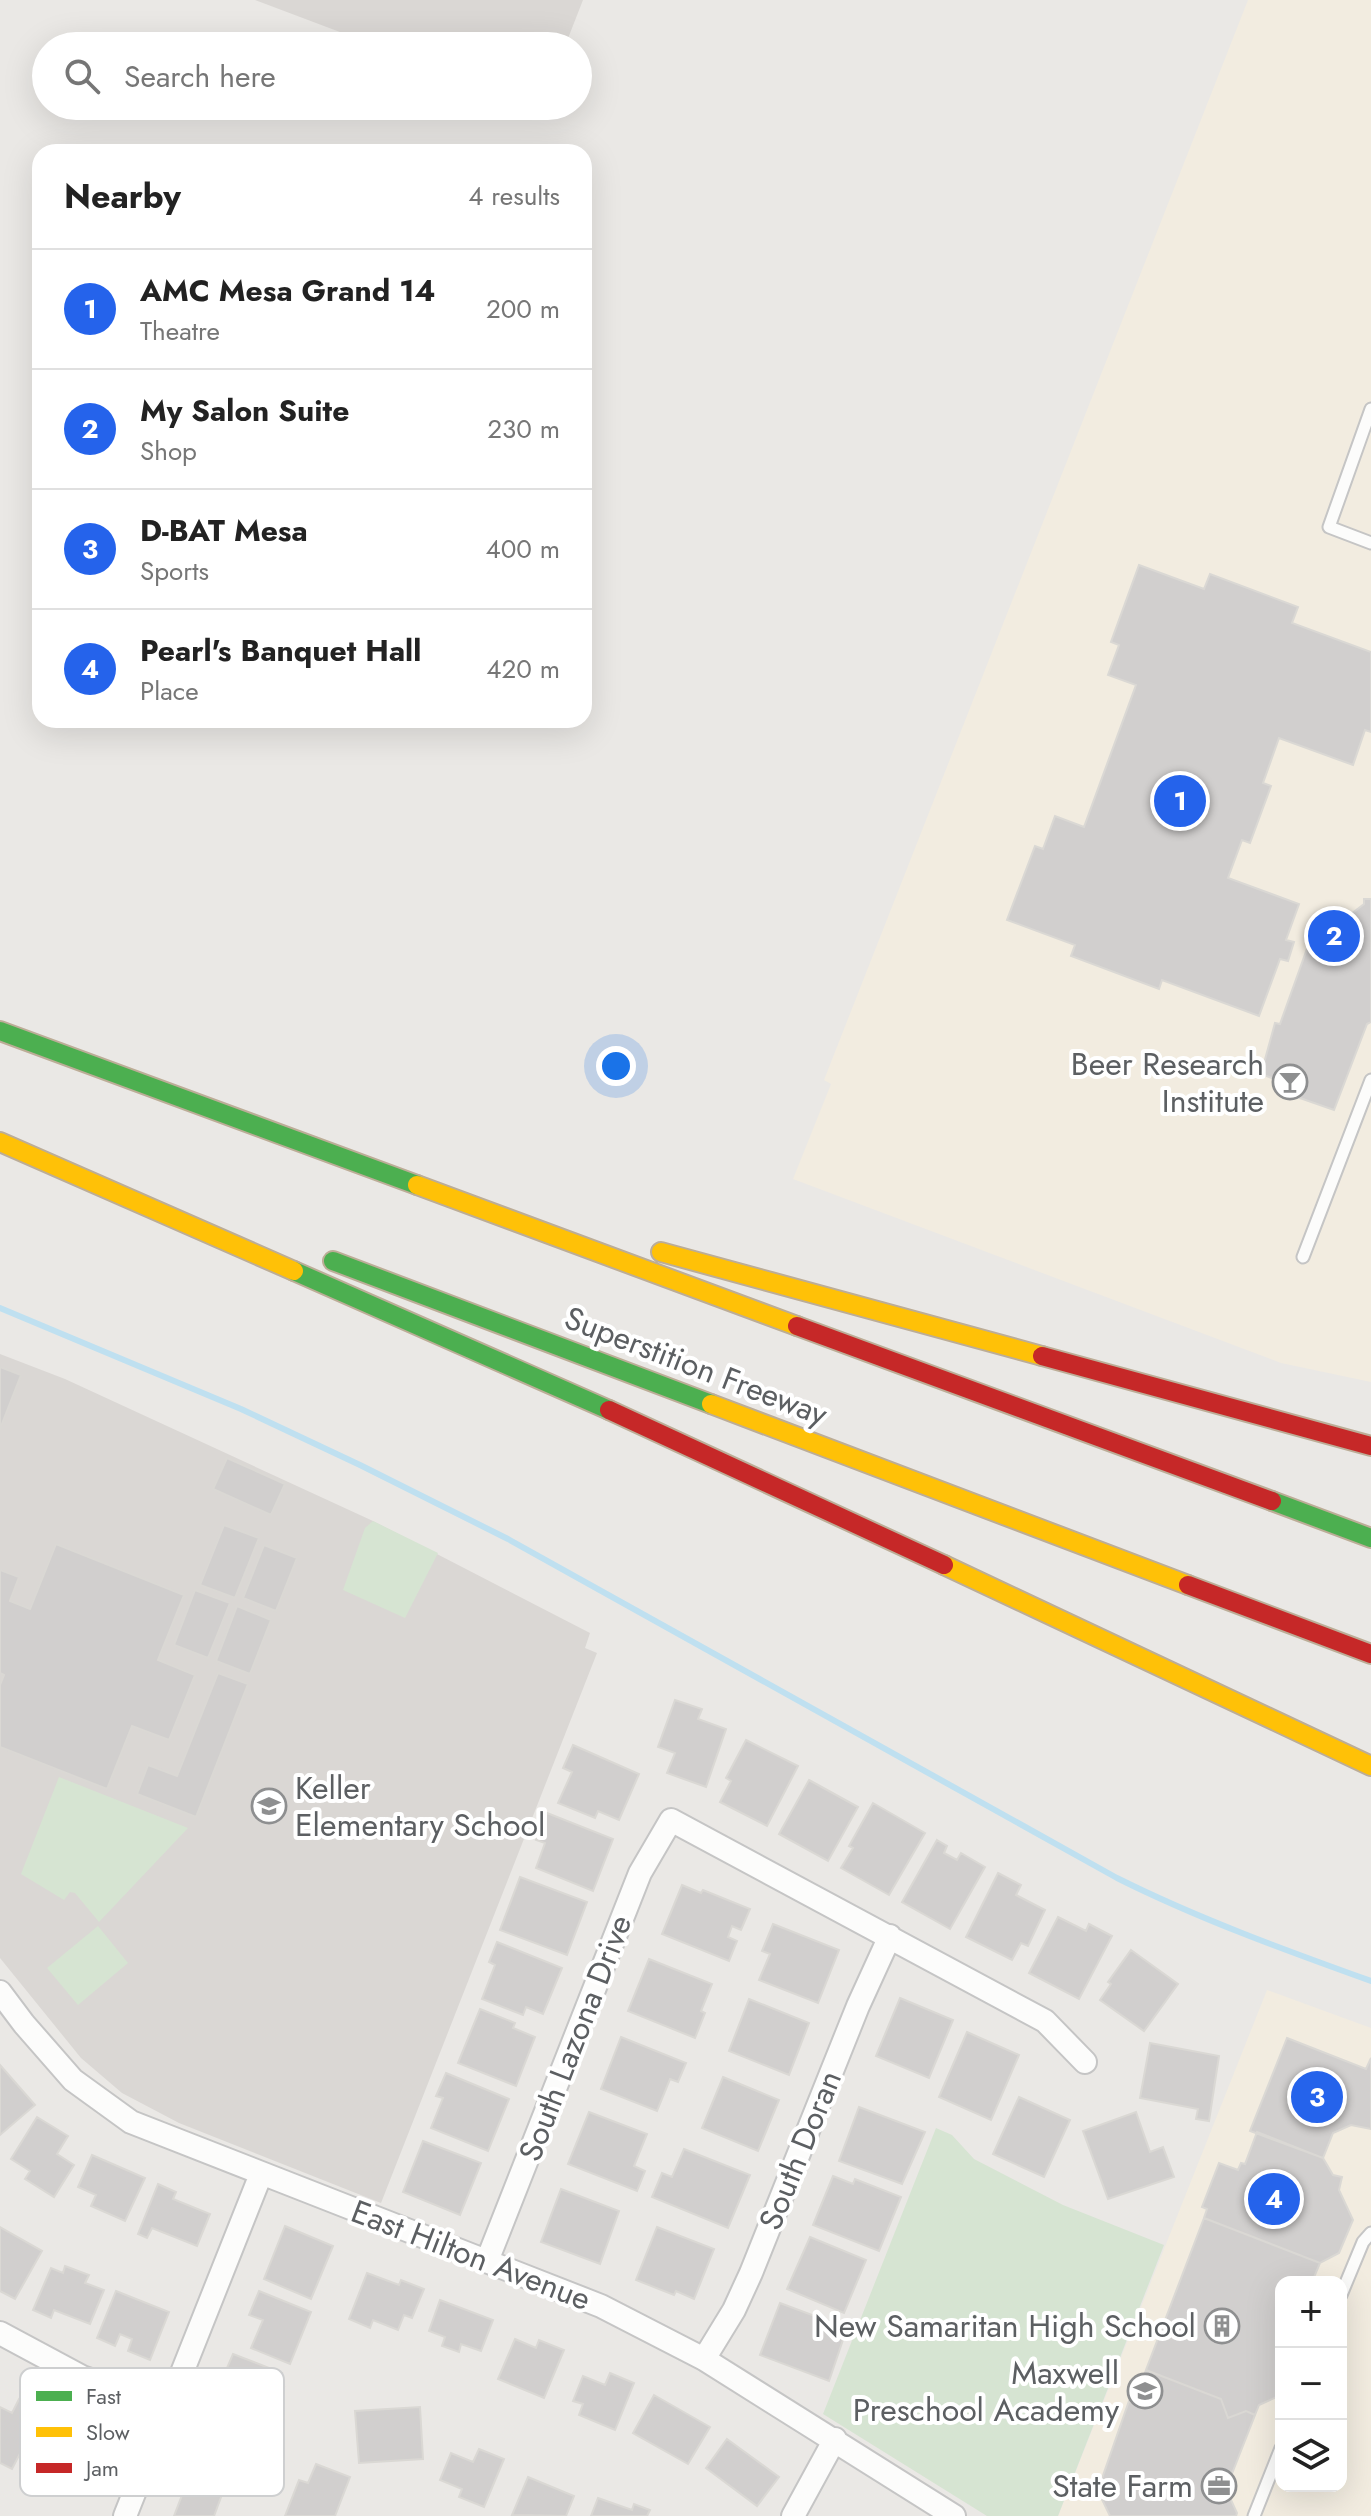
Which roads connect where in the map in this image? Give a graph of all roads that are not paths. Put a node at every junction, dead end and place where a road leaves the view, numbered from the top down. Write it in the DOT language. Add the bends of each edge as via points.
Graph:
graph roads {
  1 [pos="1371,409"];
  2 [pos="1371,543"];
  3 [pos="0,1031"];
  4 [pos="1371,1080"];
  5 [pos="0,1134"];
  6 [pos="0,1142"];
  7 [pos="387,1176"];
  8 [pos="207,1213"];
  9 [pos="616,1239"];
  10 [pos="646,1247"];
  11 [pos="311,1252"];
  12 [pos="1303,1257"];
  13 [pos="1371,1446"];
  14 [pos="1371,1538"];
  15 [pos="1371,1654"];
  16 [pos="1371,1766"];
  17 [pos="890,1936"];
  18 [pos="0,1992"];
  19 [pos="1085,2062"];
  20 [pos="261,2174"];
  21 [pos="1371,2233"];
  22 [pos="487,2261"];
  23 [pos="1347,2281"];
  24 [pos="0,2333"];
  25 [pos="704,2359"];
  26 [pos="65,2368"];
  27 [pos="183,2368"];
  28 [pos="835,2439"];
  29 [pos="1275,2463"];
  30 [pos="133,2496"];
  31 [pos="125,2516"];
  32 [pos="793,2516"];
  33 [pos="954,2516"];
  34 [pos="1254,2516"];
  1 -- 2 [label="lane" via="1329,527"];
  3 -- 7 [label="highway"];
  4 -- 12 [label="lane"];
  5 -- 8 [label="highway"];
  6 -- 16 [label="highway" via="688,1445"];
  7 -- 9 [label="highway"];
  7 -- 14 [label="highway"];
  10 -- 13 [label="highway"];
  11 -- 15 [label="highway, Superstition Freeway"];
  17 -- 19 [label="street" via="1045,2021"];
  17 -- 22 [label="street, South Lazona Drive" via="671,1820 640,1873"];
  17 -- 25 [label="street, South Doran" via="751,2273"];
  18 -- 20 [label="street, East Hilton Avenue" via="73,2080 131,2122"];
  20 -- 22 [label="street, East Hilton Avenue"];
  20 -- 27 [label="street"];
  21 -- 23 [label="lane"];
  22 -- 25 [label="street, East Hilton Avenue" via="601,2306"];
  24 -- 26 [label="street"];
  25 -- 28 [label="street, East Hilton Avenue"];
  28 -- 32 [label="street"];
  28 -- 33 [label="street, East Hilton Avenue"];
  29 -- 34 [label="lane"];
  30 -- 31 [label="street"];
}
